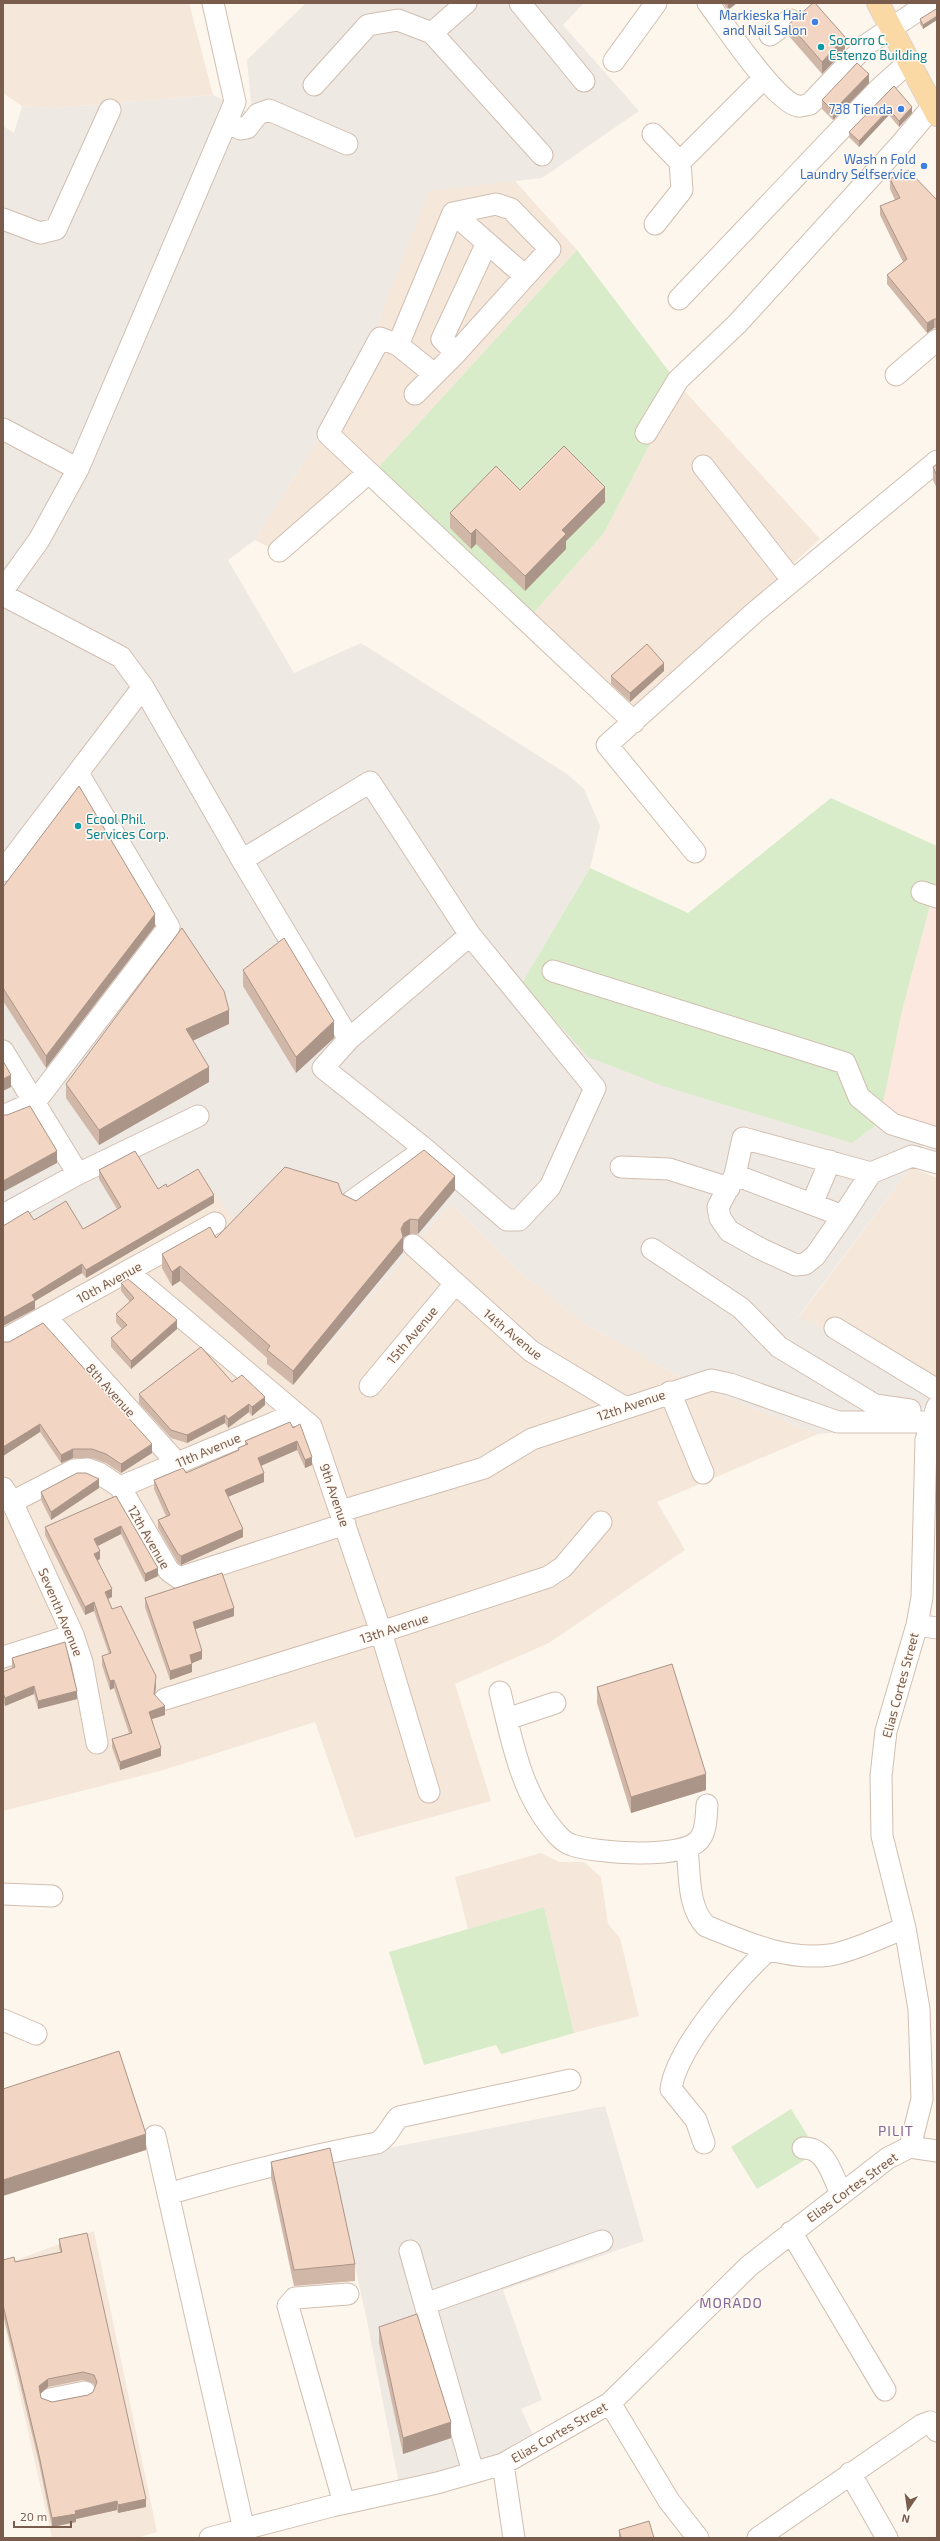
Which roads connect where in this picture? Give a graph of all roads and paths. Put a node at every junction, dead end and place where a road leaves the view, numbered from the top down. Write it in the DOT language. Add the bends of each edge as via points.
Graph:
graph roads {
  1 [pos="213,3"];
  2 [pos="466,3"];
  3 [pos="520,3"];
  4 [pos="656,3"];
  5 [pos="708,3"];
  6 [pos="878,3"];
  7 [pos="929,3"];
  8 [pos="790,20"];
  9 [pos="891,28"];
  10 [pos="432,33"];
  11 [pos="770,35"];
  12 [pos="614,61"];
  13 [pos="910,61"];
  14 [pos="764,78"];
  15 [pos="584,81"];
  16 [pos="314,85"];
  17 [pos="110,110"];
  18 [pos="935,110"];
  19 [pos="226,122"];
  20 [pos="653,134"];
  21 [pos="347,144"];
  22 [pos="542,155"];
  23 [pos="680,162"];
  24 [pos="453,213"];
  25 [pos="3,219"];
  26 [pos="655,224"];
  27 [pos="487,243"];
  28 [pos="525,276"];
  29 [pos="679,299"];
  30 [pos="937,340"];
  31 [pos="398,345"];
  32 [pos="456,353"];
  33 [pos="434,374"];
  34 [pos="896,375"];
  35 [pos="415,394"];
  36 [pos="3,429"];
  37 [pos="646,433"];
  38 [pos="937,461"];
  39 [pos="703,466"];
  40 [pos="78,469"];
  41 [pos="367,474"];
  42 [pos="279,551"];
  43 [pos="792,580"];
  44 [pos="3,590"];
  45 [pos="3,595"];
  46 [pos="143,687"];
  47 [pos="634,722"];
  48 [pos="78,773"];
  49 [pos="695,852"];
  50 [pos="242,860"];
  51 [pos="3,871"];
  52 [pos="470,935"];
  53 [pos="553,971"];
  54 [pos="349,1039"];
  55 [pos="3,1051"];
  56 [pos="36,1102"];
  57 [pos="3,1116"];
  58 [pos="198,1116"];
  59 [pos="937,1138"];
  60 [pos="425,1149"];
  61 [pos="830,1161"];
  62 [pos="937,1163"];
  63 [pos="621,1167"];
  64 [pos="871,1173"];
  65 [pos="78,1174"];
  66 [pos="732,1181"];
  67 [pos="352,1201"];
  68 [pos="812,1204"];
  69 [pos="3,1215"];
  70 [pos="843,1216"];
  71 [pos="215,1223"];
  72 [pos="413,1245"];
  73 [pos="652,1249"];
  74 [pos="128,1272"];
  75 [pos="454,1285"];
  76 [pos="46,1317"];
  77 [pos="835,1328"];
  78 [pos="3,1340"];
  79 [pos="370,1386"];
  80 [pos="937,1390"];
  81 [pos="670,1392"];
  82 [pos="624,1407"];
  83 [pos="295,1414"];
  84 [pos="934,1414"];
  85 [pos="177,1463"];
  86 [pos="703,1474"];
  87 [pos="120,1487"];
  88 [pos="8,1495"];
  89 [pos="343,1518"];
  90 [pos="601,1522"];
  91 [pos="917,1625"];
  92 [pos="937,1628"];
  93 [pos="381,1632"];
  94 [pos="73,1634"];
  95 [pos="3,1657"];
  96 [pos="500,1692"];
  97 [pos="165,1699"];
  98 [pos="555,1703"];
  99 [pos="507,1719"];
  100 [pos="97,1743"];
  101 [pos="428,1792"];
  102 [pos="707,1805"];
  103 [pos="688,1848"];
  104 [pos="3,1894"];
  105 [pos="52,1896"];
  106 [pos="905,1928"];
  107 [pos="768,1950"];
  108 [pos="3,2020"];
  109 [pos="36,2034"];
  110 [pos="570,2080"];
  111 [pos="155,2136"];
  112 [pos="704,2143"];
  113 [pos="910,2147"];
  114 [pos="803,2148"];
  115 [pos="937,2151"];
  116 [pos="841,2193"];
  117 [pos="168,2194"];
  118 [pos="791,2232"];
  119 [pos="602,2240"];
  120 [pos="410,2251"];
  121 [pos="348,2294"];
  122 [pos="425,2304"];
  123 [pos="885,2390"];
  124 [pos="85,2392"];
  125 [pos="50,2399"];
  126 [pos="610,2403"];
  127 [pos="937,2431"];
  128 [pos="503,2464"];
  129 [pos="473,2472"];
  130 [pos="850,2472"];
  131 [pos="344,2503"];
  132 [pos="244,2530"];
  133 [pos="785,2530"];
  134 [pos="210,2538"];
  135 [pos="514,2538"];
  136 [pos="698,2538"];
  137 [pos="758,2538"];
  138 [pos="888,2538"];
  1 -- 19 [label="street" via="236,98"];
  2 -- 10 [label="street"];
  3 -- 15 [label="street"];
  4 -- 12 [label="street"];
  5 -- 14 [label="street"];
  6 -- 9 [label="main road"];
  7 -- 9 [label="street"];
  8 -- 11 [label="street"];
  9 -- 13 [label="main road"];
  9 -- 14 [label="street" via="866,45 810,104 799,107 788,102"];
  10 -- 16 [label="street" via="398,20 368,25"];
  10 -- 22 [label="street"];
  13 -- 18 [label="main road"];
  13 -- 29 [label="street" via="879,89"];
  14 -- 23 [label="street"];
  17 -- 25 [label="street" via="56,229 40,233"];
  18 -- 37 [label="street" via="737,324 678,380"];
  19 -- 21 [label="street" via="241,129 247,128 258,114 269,110"];
  19 -- 40 [label="street"];
  20 -- 23 [label="street"];
  23 -- 26 [label="street" via="682,190"];
  24 -- 27 [label="street"];
  24 -- 28 [label="street" via="496,204 512,209 550,249"];
  24 -- 31 [label="street"];
  27 -- 28 [label="street"];
  27 -- 32 [label="street" via="442,339"];
  28 -- 32 [label="street"];
  30 -- 34 [label="street"];
  31 -- 33 [label="street"];
  31 -- 41 [label="street" via="380,338 328,434"];
  32 -- 33 [label="street"];
  33 -- 35 [label="street"];
  36 -- 40 [label="street"];
  38 -- 43 [label="street"];
  39 -- 43 [label="street"];
  40 -- 44 [label="street" via="39,540"];
  41 -- 42 [label="street"];
  41 -- 47 [label="street"];
  43 -- 47 [label="street"];
  45 -- 46 [label="street" via="121,657"];
  46 -- 48 [label="street"];
  46 -- 50 [label="street"];
  47 -- 49 [label="street" via="607,745"];
  48 -- 51 [label="street"];
  48 -- 56 [label="street" via="169,927"];
  50 -- 52 [label="street" via="370,782"];
  50 -- 54 [label="street"];
  52 -- 54 [label="street"];
  52 -- 60 [label="street" via="595,1088 550,1188 519,1220 507,1220"];
  53 -- 59 [label="street" via="845,1064 859,1097 892,1124"];
  54 -- 60 [label="street" via="323,1068"];
  55 -- 56 [label="street"];
  56 -- 57 [label="street"];
  56 -- 65 [label="street"];
  58 -- 65 [label="street"];
  60 -- 67 [label="street"];
  61 -- 64 [label="street"];
  61 -- 66 [label="street" via="743,1138"];
  61 -- 68 [label="street"];
  62 -- 64 [label="street" via="912,1156"];
  63 -- 66 [label="street" via="669,1169"];
  64 -- 70 [label="street"];
  65 -- 69 [label="street"];
  66 -- 68 [label="street"];
  66 -- 70 [label="street" via="718,1207 720,1218 729,1231 761,1250 796,1265 805,1264 815,1256"];
  68 -- 70 [label="street"];
  71 -- 74 [label="street, 10th Avenue"];
  72 -- 75 [label="street, 14th Avenue"];
  73 -- 84 [label="street" via="742,1308 779,1347 874,1405"];
  74 -- 76 [label="street, 10th Avenue"];
  74 -- 83 [label="street, 9th Avenue"];
  75 -- 79 [label="street, 15th Avenue"];
  75 -- 82 [label="street, 14th Avenue" via="531,1351"];
  76 -- 78 [label="street, 10th Avenue"];
  76 -- 85 [label="street, 8th Avenue"];
  77 -- 80 [label="street"];
  81 -- 82 [label="street, 12th Avenue"];
  81 -- 84 [label="street, 12th Avenue" via="715,1380 838,1422"];
  81 -- 86 [label="street"];
  82 -- 89 [label="street, 12th Avenue" via="532,1439 484,1468"];
  83 -- 85 [label="street, 11th Avenue"];
  83 -- 89 [label="street, 9th Avenue" via="311,1426"];
  84 -- 91 [label="street, Elias Cortes Street" via="926,1440 924,1561"];
  85 -- 87 [label="street, 11th Avenue"];
  87 -- 88 [label="street, 12th Avenue" via="99,1473 88,1469 74,1470"];
  87 -- 89 [label="street, 12th Avenue" via="169,1571 179,1578"];
  88 -- 94 [label="street, Seventh Avenue"];
  89 -- 93 [label="street, 9th Avenue"];
  90 -- 93 [label="street, 13th Avenue" via="563,1568 548,1577"];
  91 -- 92 [label="street"];
  91 -- 106 [label="street, Elias Cortes Street" via="886,1731 881,1776 882,1836"];
  93 -- 97 [label="street, 13th Avenue"];
  93 -- 101 [label="street, 9th Avenue"];
  94 -- 95 [label="street"];
  94 -- 100 [label="street, Seventh Avenue" via="82,1662"];
  96 -- 99 [label="street"];
  98 -- 99 [label="street"];
  99 -- 103 [label="street" via="527,1791 562,1840 571,1845 640,1855"];
  102 -- 103 [label="street" via="704,1830 699,1840"];
  103 -- 107 [label="street" via="693,1907 698,1918 706,1926"];
  104 -- 105 [label="street"];
  106 -- 107 [label="street" via="831,1955 802,1956"];
  106 -- 113 [label="street, Elias Cortes Street" via="919,2009 922,2051 922,2099"];
  107 -- 112 [label="street" via="726,1996 696,2036 673,2076 670,2089 696,2120"];
  108 -- 109 [label="street"];
  110 -- 117 [label="street" via="399,2117 390,2126 383,2140 377,2143 322,2153 216,2179"];
  111 -- 117 [label="street"];
  113 -- 115 [label="street"];
  113 -- 116 [label="street, Elias Cortes Street" via="888,2158"];
  114 -- 116 [label="street" via="810,2148 823,2155"];
  116 -- 118 [label="street, Elias Cortes Street"];
  117 -- 132 [label="street"];
  118 -- 123 [label="street"];
  118 -- 126 [label="street, Elias Cortes Street" via="749,2266"];
  119 -- 122 [label="street"];
  120 -- 122 [label="street"];
  121 -- 131 [label="street" via="294,2298 288,2306"];
  122 -- 129 [label="street"];
  124 -- 125 [label="street"];
  126 -- 128 [label="street, Elias Cortes Street"];
  126 -- 136 [label="street" via="669,2501"];
  127 -- 130 [label="street" via="933,2424 926,2422"];
  128 -- 129 [label="street, Elias Cortes Street"];
  128 -- 135 [label="street"];
  129 -- 131 [label="street, Elias Cortes Street" via="436,2484"];
  130 -- 133 [label="street"];
  130 -- 138 [label="street"];
  131 -- 132 [label="street, Elias Cortes Street"];
  132 -- 134 [label="street, Elias Cortes Street"];
  133 -- 137 [label="street"];
}
